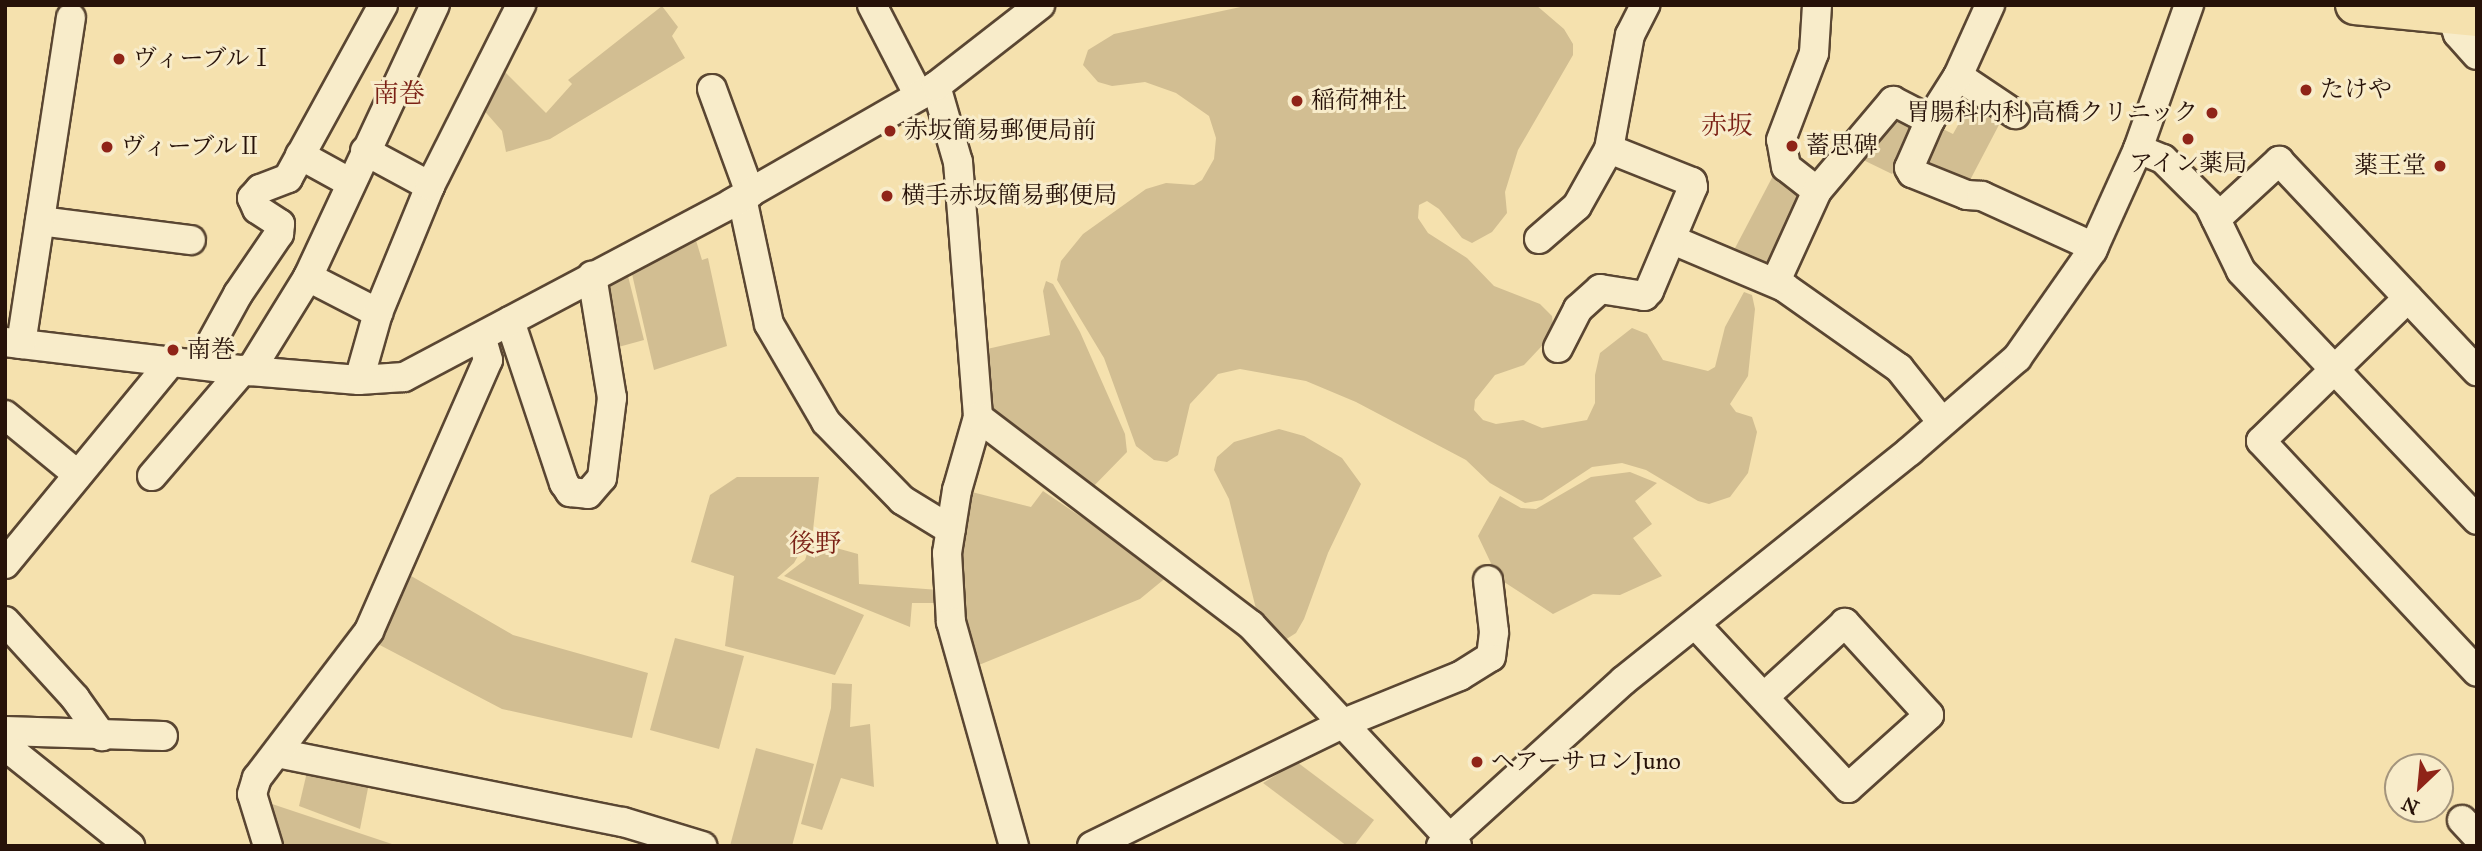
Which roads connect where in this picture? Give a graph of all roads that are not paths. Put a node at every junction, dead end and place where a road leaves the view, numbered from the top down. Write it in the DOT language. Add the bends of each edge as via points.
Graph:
graph roads {
  1 [pos="383,5"];
  2 [pos="435,5"];
  3 [pos="522,5"];
  4 [pos="872,5"];
  5 [pos="1040,5"];
  6 [pos="1645,5"];
  7 [pos="1817,5"];
  8 [pos="1990,5"];
  9 [pos="2189,5"];
  10 [pos="2355,5"];
  11 [pos="1005,15"];
  12 [pos="2464,16"];
  13 [pos="71,18"];
  14 [pos="2477,55"];
  15 [pos="1958,76"];
  16 [pos="712,89"];
  17 [pos="928,91"];
  18 [pos="2015,114"];
  19 [pos="1930,120"];
  20 [pos="1609,149"];
  21 [pos="2138,149"];
  22 [pos="365,151"];
  23 [pos="300,155"];
  24 [pos="349,182"];
  25 [pos="430,186"];
  26 [pos="1817,191"];
  27 [pos="746,195"];
  28 [pos="2216,219"];
  29 [pos="40,221"];
  30 [pos="1539,239"];
  31 [pos="191,240"];
  32 [pos="1673,240"];
  33 [pos="2094,247"];
  34 [pos="308,276"];
  35 [pos="592,276"];
  36 [pos="1776,281"];
  37 [pos="2408,298"];
  38 [pos="379,313"];
  39 [pos="510,321"];
  40 [pos="482,339"];
  41 [pos="13,343"];
  42 [pos="1558,348"];
  43 [pos="171,362"];
  44 [pos="199,365"];
  45 [pos="2334,369"];
  46 [pos="246,371"];
  47 [pos="2477,372"];
  48 [pos="359,380"];
  49 [pos="5,415"];
  50 [pos="978,416"];
  51 [pos="1942,422"];
  52 [pos="78,475"];
  53 [pos="152,476"];
  54 [pos="2477,520"];
  55 [pos="951,530"];
  56 [pos="5,564"];
  57 [pos="1488,580"];
  58 [pos="5,621"];
  59 [pos="1696,625"];
  60 [pos="2473,661"];
  61 [pos="1765,696"];
  62 [pos="1344,723"];
  63 [pos="8,732"];
  64 [pos="102,736"];
  65 [pos="163,736"];
  66 [pos="277,753"];
  67 [pos="1448,843"];
  68 [pos="130,846"];
  69 [pos="268,846"];
  70 [pos="702,846"];
  71 [pos="1014,846"];
  72 [pos="1092,846"];
  1 -- 23 [label="street"];
  2 -- 22 [label="street"];
  3 -- 25 [label="street"];
  4 -- 17 [label="street"];
  5 -- 11 [label="street"];
  6 -- 20 [label="street" via="1630,35"];
  7 -- 26 [label="street" via="1814,53 1781,140 1786,167"];
  8 -- 15 [label="street"];
  9 -- 21 [label="street"];
  10 -- 12 [label="highway"];
  11 -- 17 [label="street"];
  12 -- 14 [label="street" via="2458,34"];
  13 -- 29 [label="street"];
  15 -- 18 [label="street"];
  15 -- 19 [label="street"];
  16 -- 27 [label="street"];
  17 -- 27 [label="street"];
  17 -- 50 [label="street" via="958,162"];
  19 -- 26 [label="street" via="1893,101"];
  19 -- 33 [label="street" via="1909,168 1912,173 1967,195 1982,196"];
  20 -- 30 [label="street" via="1577,206"];
  20 -- 32 [label="street" via="1692,182"];
  21 -- 28 [label="street" via="2163,159 2209,205"];
  21 -- 33 [label="street"];
  22 -- 24 [label="street"];
  22 -- 25 [label="street"];
  23 -- 24 [label="street"];
  23 -- 44 [label="street" via="288,178 260,189 252,198 257,209 280,224 279,234 238,294"];
  24 -- 34 [label="street"];
  25 -- 38 [label="street"];
  26 -- 36 [label="street"];
  27 -- 35 [label="street"];
  27 -- 55 [label="street" via="769,324 827,422 902,500"];
  28 -- 37 [label="street" via="2278,161"];
  28 -- 45 [label="street" via="2241,271"];
  29 -- 31 [label="street"];
  29 -- 41 [label="street"];
  32 -- 36 [label="street"];
  32 -- 42 [label="street" via="1644,296 1600,289 1578,309"];
  33 -- 51 [label="street" via="2017,358"];
  34 -- 38 [label="street"];
  34 -- 46 [label="street"];
  35 -- 39 [label="street"];
  35 -- 39 [label="street" via="612,398 602,478 588,494 570,492 564,484"];
  36 -- 51 [label="street" via="1899,368"];
  37 -- 45 [label="street"];
  37 -- 47 [label="street"];
  38 -- 48 [label="street"];
  39 -- 40 [label="street"];
  40 -- 48 [label="street" via="404,377"];
  40 -- 66 [label="street" via="488,360 369,631"];
  41 -- 43 [label="street"];
  43 -- 44 [label="street"];
  43 -- 52 [label="street"];
  44 -- 46 [label="street"];
  45 -- 54 [label="street"];
  45 -- 60 [label="street" via="2261,441"];
  46 -- 48 [label="street"];
  46 -- 53 [label="street"];
  49 -- 52 [label="street"];
  50 -- 55 [label="street"];
  50 -- 62 [label="street" via="1251,625"];
  51 -- 59 [label="street"];
  52 -- 56 [label="street"];
  55 -- 71 [label="street" via="951,622"];
  57 -- 62 [label="street" via="1494,632 1491,657 1460,676"];
  58 -- 64 [label="street" via="75,698"];
  59 -- 61 [label="street"];
  59 -- 67 [label="street" via="1623,681"];
  61 -- 61 [label="street" via="1848,788 1929,715 1845,623"];
  62 -- 67 [label="street"];
  62 -- 72 [label="street"];
  63 -- 64 [label="street"];
  63 -- 68 [label="street" via="14,753"];
  64 -- 65 [label="street"];
  66 -- 69 [label="street" via="257,778 252,794"];
  66 -- 70 [label="street" via="623,822"];
}
